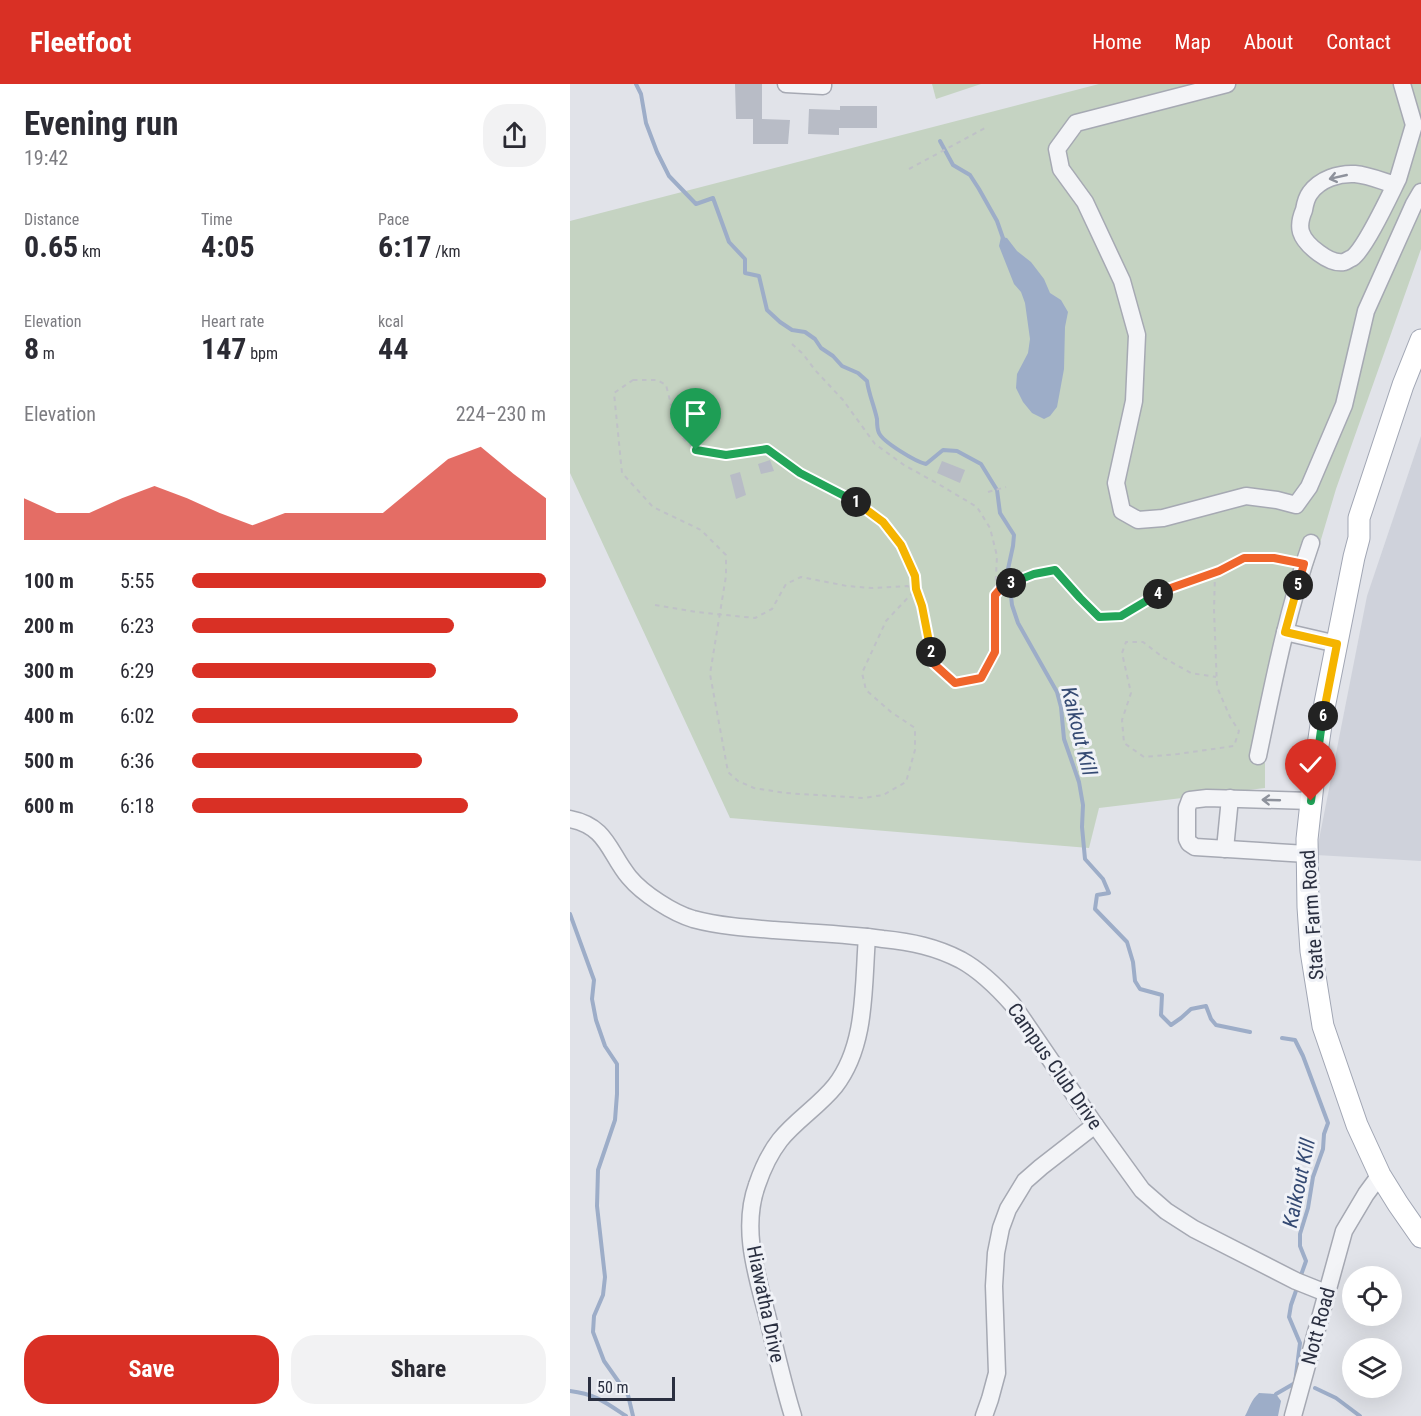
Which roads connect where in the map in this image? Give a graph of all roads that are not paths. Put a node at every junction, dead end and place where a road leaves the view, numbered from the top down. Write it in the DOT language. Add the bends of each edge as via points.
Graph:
graph roads {
  1 [pos="786,84"];
  2 [pos="823,84"];
  3 [pos="1227,84"];
  4 [pos="1402,84"];
  5 [pos="1394,186"];
  6 [pos="1419,198"];
  7 [pos="1421,339"];
  8 [pos="1421,370"];
  9 [pos="1359,538"];
  10 [pos="1311,543"];
  11 [pos="1285,632"];
  12 [pos="1337,644"];
  13 [pos="1258,756"];
  14 [pos="1230,798"];
  15 [pos="1311,801"];
  16 [pos="570,819"];
  17 [pos="1224,849"];
  18 [pos="1307,854"];
  19 [pos="867,936"];
  20 [pos="1095,1125"];
  21 [pos="1380,1175"];
  22 [pos="1421,1237"];
  23 [pos="1326,1293"];
  24 [pos="793,1416"];
  25 [pos="984,1416"];
  26 [pos="1293,1416"];
  1 -- 2 [label="street"];
  3 -- 6 [label="street" via="1076,123 1057,149 1061,169 1085,202 1122,281 1137,335 1134,401 1116,483 1122,511 1138,520 1163,518 1246,496 1296,505 1310,487 1344,405 1366,311"];
  4 -- 5 [label="street" via="1414,125"];
  5 -- 5 [label="street, one-way" via="1357,174 1324,180 1308,194 1301,218 1301,232 1307,243 1327,259 1343,262 1354,256"];
  5 -- 6 [label="street"];
  7 -- 9 [label="main road, State Farm Road" via="1359,518"];
  8 -- 9 [label="main road, State Farm Road" via="1372,522"];
  9 -- 12 [label="main road, State Farm Road"];
  10 -- 11 [label="street"];
  11 -- 12 [label="street"];
  11 -- 13 [label="street"];
  12 -- 15 [label="main road, State Farm Road"];
  15 -- 14 [label="street, one-way"];
  14 -- 17 [label="street"];
  14 -- 17 [label="street" via="1190,800 1187,808 1189,843"];
  15 -- 18 [label="main road, State Farm Road"];
  16 -- 19 [label="street, Campus Club Drive" via="585,823 607,841 624,871 644,892 690,918 754,929"];
  17 -- 18 [label="street"];
  18 -- 21 [label="main road, State Farm Road" via="1311,951 1323,1026 1357,1125"];
  19 -- 20 [label="street, Campus Club Drive" via="930,946 978,972 1013,1005"];
  19 -- 24 [label="street, Hiawatha Drive" via="857,1040 844,1072 828,1094 776,1145 752,1204 752,1255"];
  20 -- 23 [label="street, Campus Club Drive" via="1142,1190 1166,1211 1194,1229"];
  20 -- 25 [label="street" via="1025,1181 1008,1209 996,1253 997,1373"];
  21 -- 22 [label="main road, State Farm Road"];
  21 -- 23 [label="street, Nott Road" via="1344,1231"];
  23 -- 26 [label="street, Nott Road"];
}
